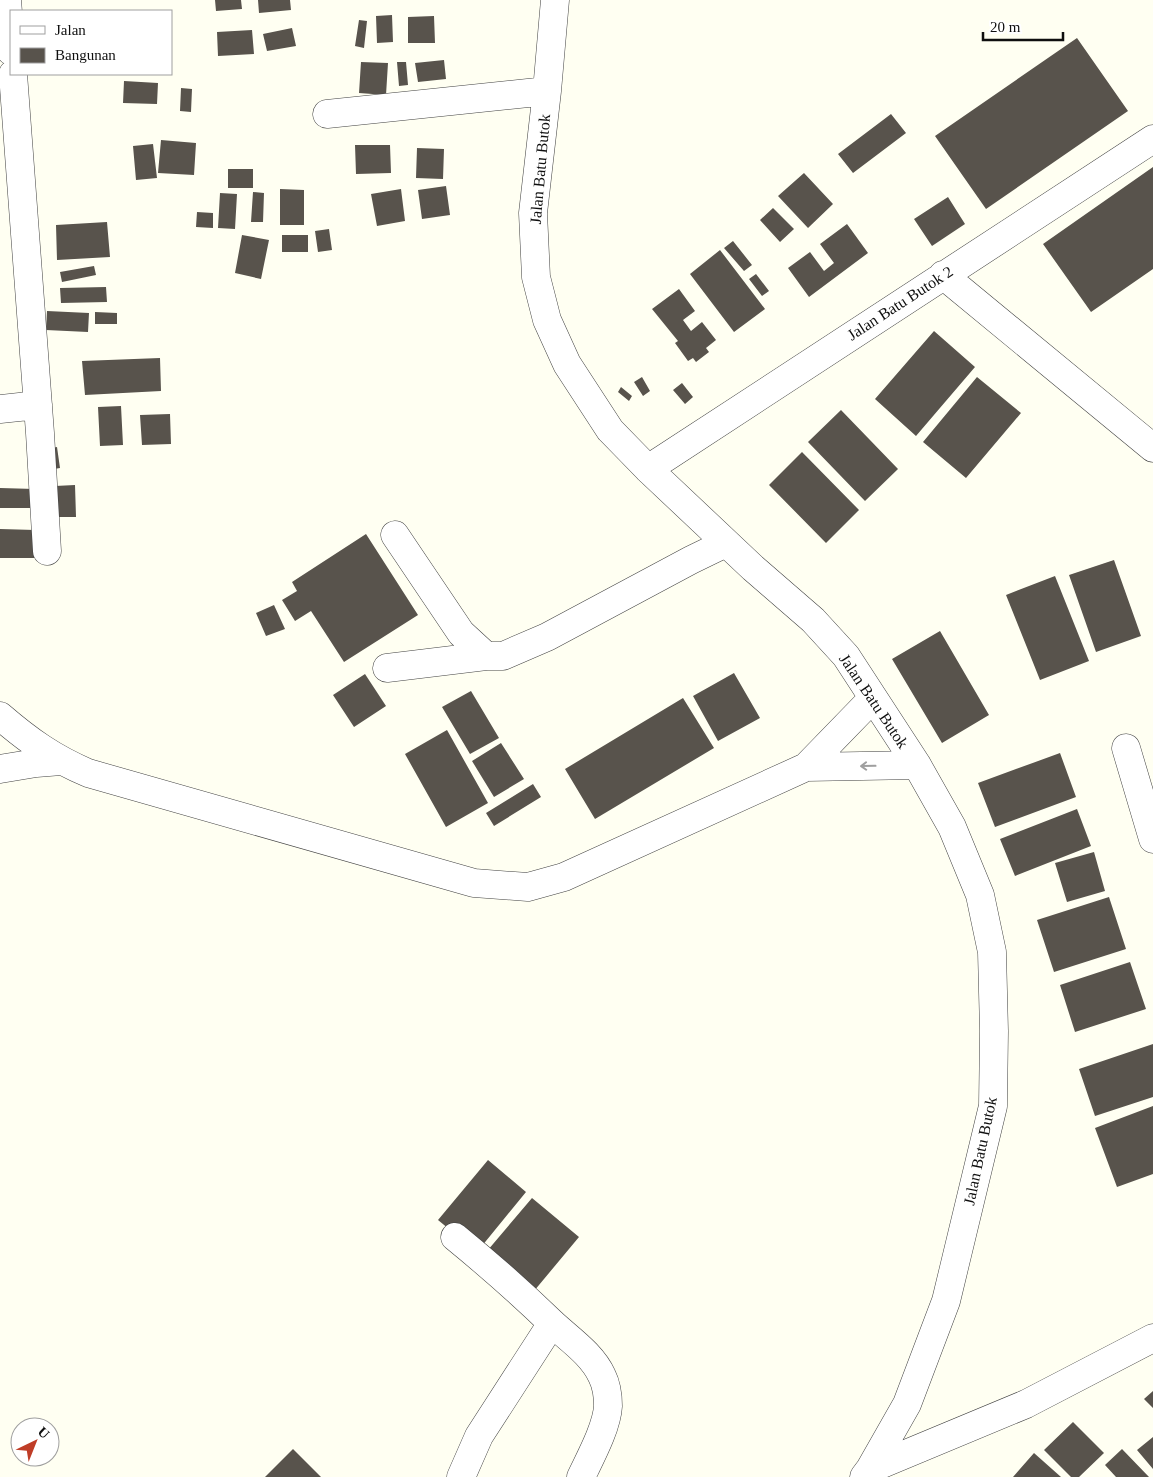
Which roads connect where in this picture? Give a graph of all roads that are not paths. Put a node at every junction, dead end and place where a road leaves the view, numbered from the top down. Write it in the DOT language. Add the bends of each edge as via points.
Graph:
graph roads {
  1 [pos="8,0"];
  2 [pos="554,0"];
  3 [pos="10,33"];
  4 [pos="13,75"];
  5 [pos="547,91"];
  6 [pos="327,114"];
  7 [pos="1153,139"];
  8 [pos="943,275"];
  9 [pos="38,405"];
  10 [pos="0,409"];
  11 [pos="1153,448"];
  12 [pos="648,469"];
  13 [pos="395,535"];
  14 [pos="726,543"];
  15 [pos="47,551"];
  16 [pos="486,656"];
  17 [pos="387,668"];
  18 [pos="873,698"];
  19 [pos="0,716"];
  20 [pos="1126,748"];
  21 [pos="61,761"];
  22 [pos="917,765"];
  23 [pos="806,767"];
  24 [pos="0,769"];
  25 [pos="1153,838"];
  26 [pos="455,1237"];
  27 [pos="552,1323"];
  28 [pos="1153,1338"];
  29 [pos="867,1473"];
  30 [pos="461,1477"];
  31 [pos="581,1477"];
  1 -- 3 [label="street"];
  2 -- 5 [label="street, Jalan Batu Butok"];
  4 -- 9 [label="street"];
  5 -- 6 [label="street"];
  5 -- 12 [label="street, Jalan Batu Butok" via="533,213 536,277 547,320 568,364 610,430"];
  7 -- 8 [label="street, Jalan Batu Butok 2"];
  8 -- 11 [label="street"];
  8 -- 12 [label="street, Jalan Batu Butok 2"];
  9 -- 10 [label="street"];
  9 -- 15 [label="street"];
  12 -- 14 [label="street, Jalan Batu Butok"];
  13 -- 16 [label="street" via="461,633"];
  14 -- 16 [label="street" via="547,638 503,656"];
  14 -- 18 [label="street, Jalan Batu Butok" via="813,620 846,656"];
  16 -- 17 [label="street"];
  18 -- 22 [label="street, Jalan Batu Butok"];
  18 -- 23 [label="street"];
  19 -- 21 [label="street"];
  20 -- 25 [label="street"];
  21 -- 23 [label="street" via="88,773 474,883 528,887 564,877"];
  21 -- 24 [label="street"];
  22 -- 23 [label="street, one-way"];
  22 -- 29 [label="street, Jalan Batu Butok" via="952,827 980,895 992,952 993,1106 946,1301 907,1404"];
  26 -- 27 [label="street"];
  27 -- 30 [label="street" via="479,1436"];
  27 -- 31 [label="street" via="594,1363 606,1386 606,1416"];
  28 -- 29 [label="street" via="1026,1404"];
}
